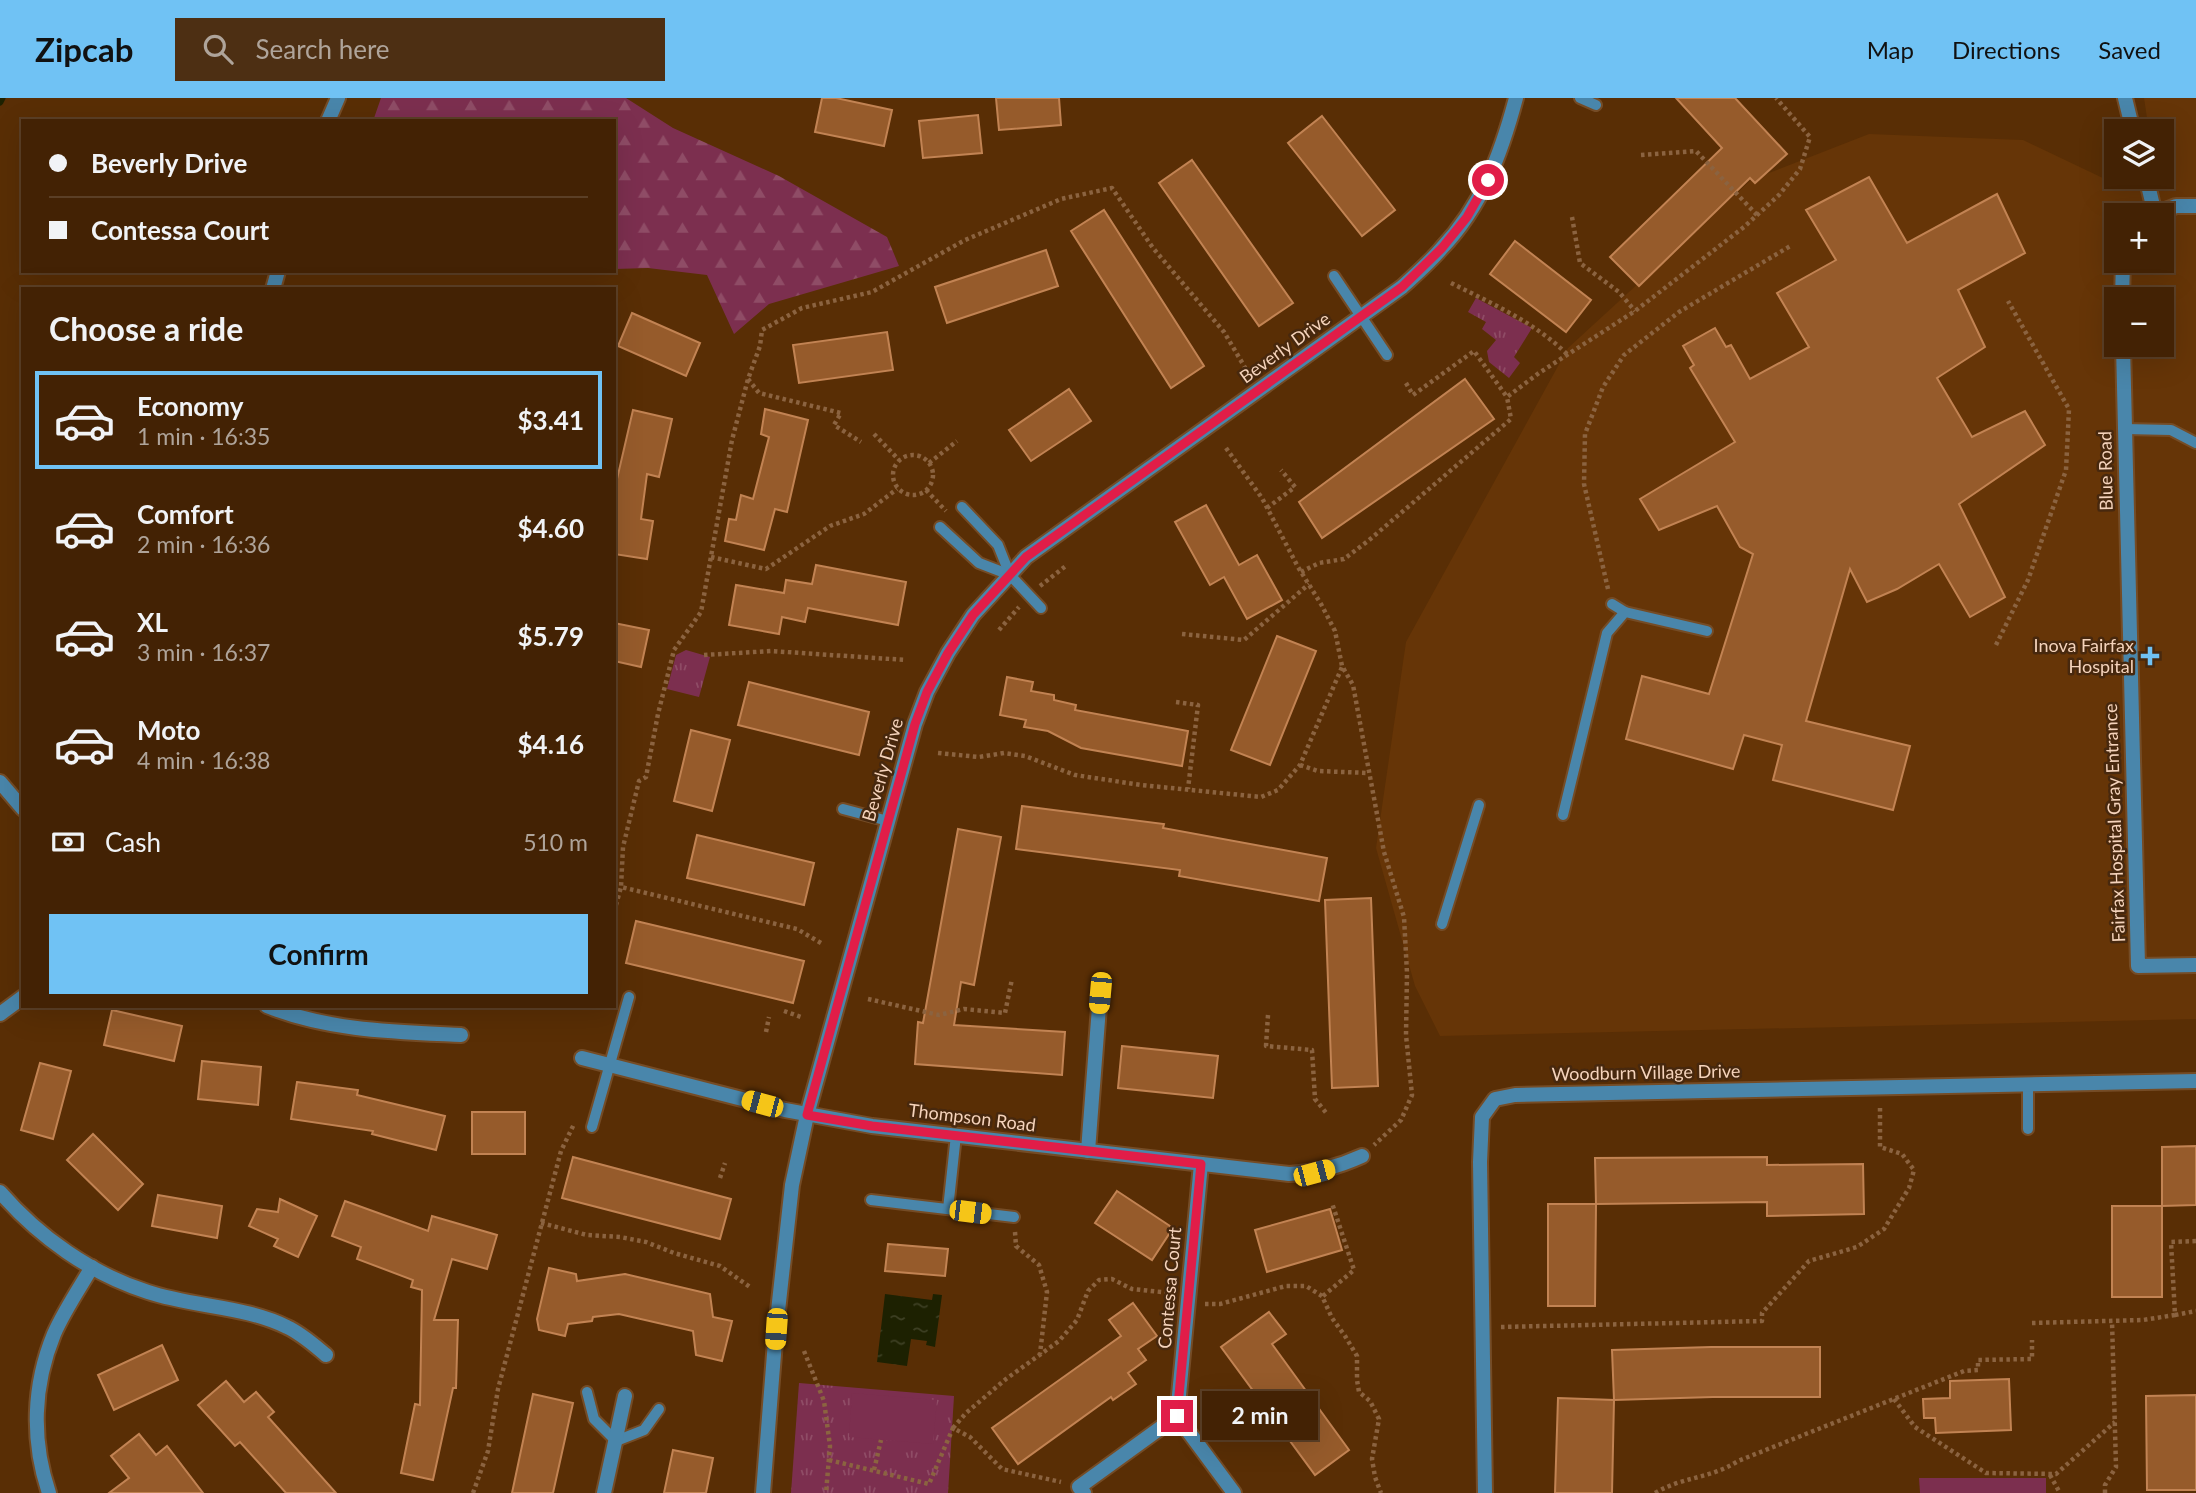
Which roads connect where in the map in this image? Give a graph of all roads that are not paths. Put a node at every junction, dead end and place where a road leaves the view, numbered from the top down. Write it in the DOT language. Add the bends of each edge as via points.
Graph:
graph roads {
  1 [pos="338,98"];
  2 [pos="1516,98"];
  3 [pos="1580,98"];
  4 [pos="2125,98"];
  5 [pos="1596,105"];
  6 [pos="329,119"];
  7 [pos="2130,119"];
  8 [pos="2196,205"];
  9 [pos="2174,206"];
  10 [pos="1334,276"];
  11 [pos="1362,316"];
  12 [pos="1387,355"];
  13 [pos="2123,357"];
  14 [pos="2125,429"];
  15 [pos="2196,443"];
  16 [pos="962,507"];
  17 [pos="940,527"];
  18 [pos="1010,575"];
  19 [pos="2128,596"];
  20 [pos="1612,604"];
  21 [pos="1041,608"];
  22 [pos="1625,612"];
  23 [pos="1707,631"];
  24 [pos="0,782"];
  25 [pos="1479,805"];
  26 [pos="21,808"];
  27 [pos="843,809"];
  28 [pos="1563,815"];
  29 [pos="888,821"];
  30 [pos="1443,924"];
  31 [pos="2196,965"];
  32 [pos="1100,993"];
  33 [pos="629,997"];
  34 [pos="21,998"];
  35 [pos="274,1008"];
  36 [pos="0,1014"];
  37 [pos="461,1035"];
  38 [pos="582,1058"];
  39 [pos="610,1065"];
  40 [pos="2196,1081"];
  41 [pos="2028,1084"];
  42 [pos="807,1115"];
  43 [pos="592,1127"];
  44 [pos="2028,1129"];
  45 [pos="956,1135"];
  46 [pos="1088,1151"];
  47 [pos="1362,1156"];
  48 [pos="1201,1164"];
  49 [pos="0,1192"];
  50 [pos="871,1200"];
  51 [pos="948,1209"];
  52 [pos="1014,1217"];
  53 [pos="92,1267"];
  54 [pos="326,1355"];
  55 [pos="587,1392"];
  56 [pos="625,1396"];
  57 [pos="659,1409"];
  58 [pos="1177,1416"];
  59 [pos="615,1441"];
  60 [pos="1082,1490"];
  61 [pos="49,1493"];
  62 [pos="604,1493"];
  63 [pos="763,1493"];
  64 [pos="1234,1493"];
  65 [pos="1485,1493"];
  1 -- 6 [label="street"];
  2 -- 11 [label="street, Beverly Drive" via="1505,141 1467,217 1402,287"];
  3 -- 5 [label="lane"];
  4 -- 7 [label="street"];
  8 -- 9 [label="street"];
  10 -- 11 [label="lane"];
  11 -- 12 [label="lane"];
  11 -- 18 [label="street, Beverly Drive" via="1026,557"];
  13 -- 14 [label="street, Blue Road"];
  14 -- 15 [label="lane" via="2171,430"];
  14 -- 19 [label="street, Blue Road"];
  16 -- 18 [label="lane" via="998,545"];
  17 -- 18 [label="lane" via="979,563"];
  18 -- 21 [label="lane"];
  18 -- 29 [label="street, Beverly Drive" via="973,615 927,692"];
  19 -- 31 [label="street, Fairfax Hospital Gray Entrance" via="2138,966"];
  20 -- 22 [label="lane"];
  22 -- 23 [label="lane"];
  22 -- 28 [label="lane" via="1607,633"];
  24 -- 26 [label="street"];
  25 -- 30 [label="lane"];
  27 -- 29 [label="lane"];
  29 -- 42 [label="street, Beverly Drive"];
  32 -- 46 [label="street"];
  33 -- 39 [label="lane"];
  34 -- 36 [label="street"];
  35 -- 37 [label="street" via="322,1022"];
  38 -- 39 [label="street, Thompson Road"];
  39 -- 42 [label="street, Thompson Road"];
  39 -- 43 [label="lane"];
  40 -- 41 [label="street, Woodburn Village Drive"];
  41 -- 44 [label="lane"];
  41 -- 65 [label="street, Woodburn Village Drive" via="1495,1099 1482,1117 1479,1162"];
  42 -- 45 [label="street, Thompson Road"];
  42 -- 63 [label="street, Beverly Drive" via="792,1185"];
  45 -- 46 [label="street, Thompson Road"];
  45 -- 51 [label="lane"];
  46 -- 48 [label="street, Thompson Road"];
  47 -- 48 [label="street, Thompson Road" via="1314,1173"];
  48 -- 58 [label="street, Contessa Court"];
  49 -- 53 [label="street" via="48,1239"];
  50 -- 51 [label="lane"];
  51 -- 52 [label="lane"];
  53 -- 54 [label="street" via="148,1292 261,1317 288,1328"];
  53 -- 61 [label="street" via="55,1331 43,1362 36,1439"];
  55 -- 59 [label="lane" via="594,1419"];
  56 -- 59 [label="street"];
  57 -- 59 [label="lane" via="644,1430"];
  58 -- 60 [label="street"];
  58 -- 64 [label="street"];
  59 -- 62 [label="street"];
}
